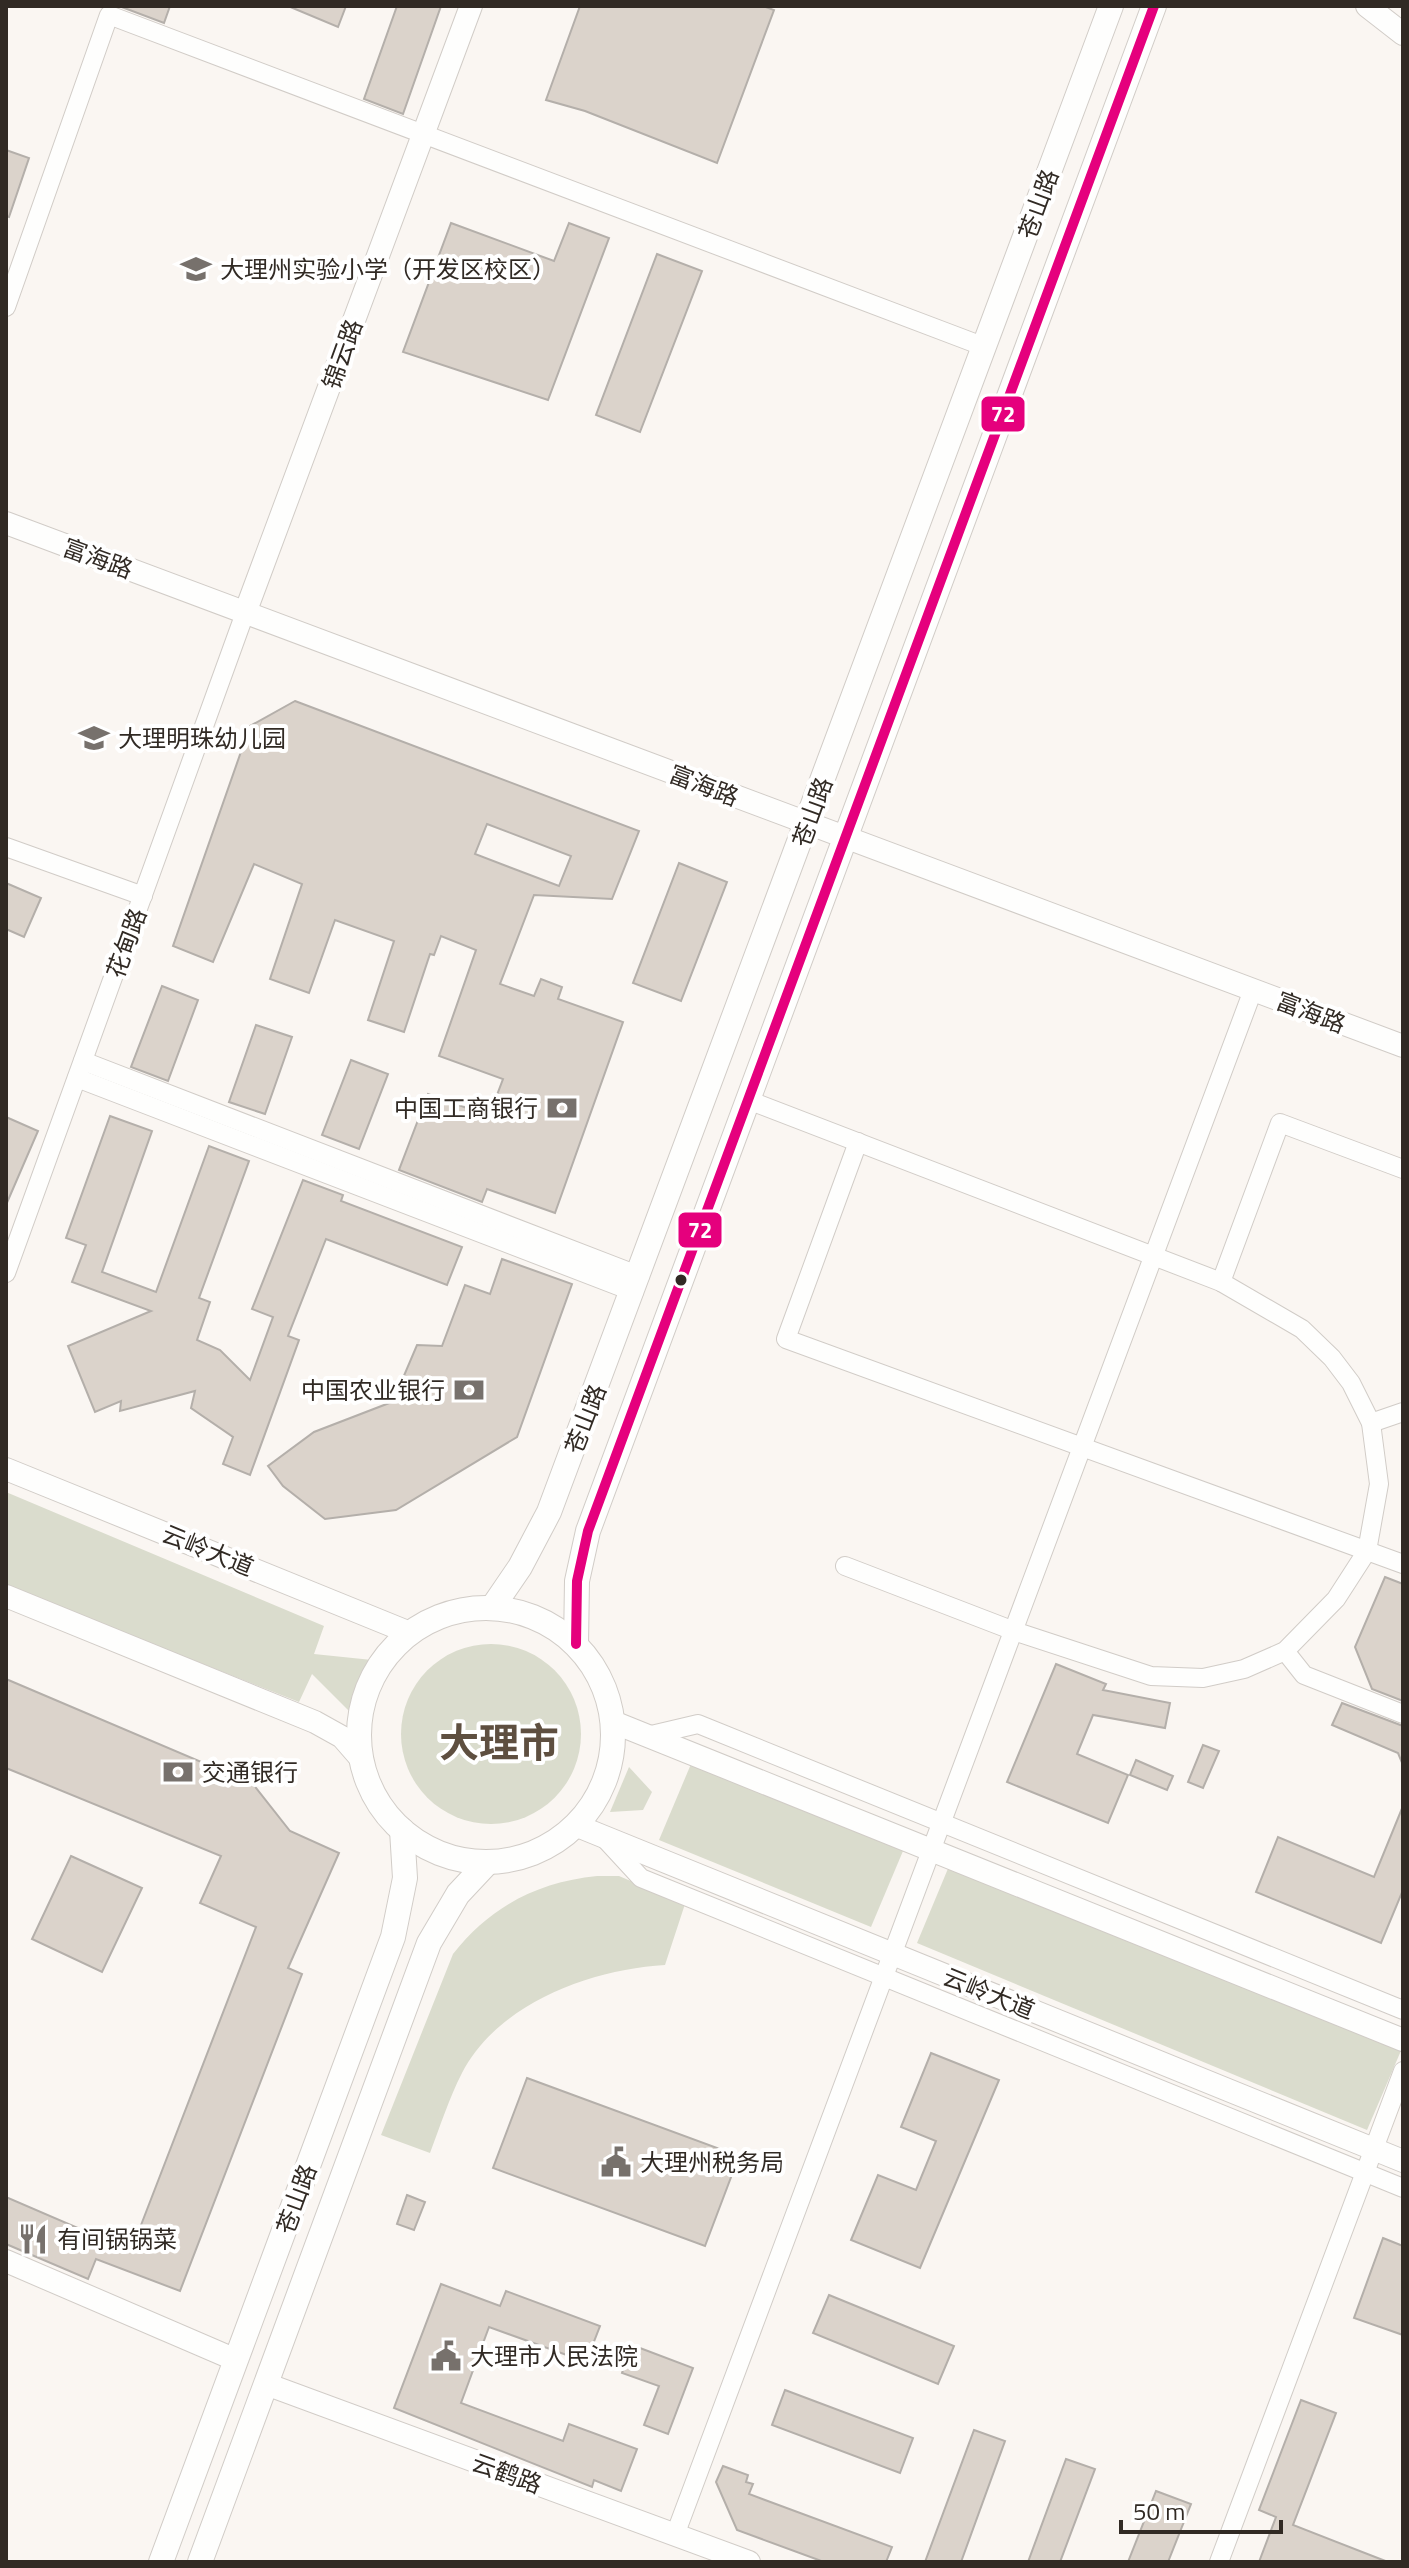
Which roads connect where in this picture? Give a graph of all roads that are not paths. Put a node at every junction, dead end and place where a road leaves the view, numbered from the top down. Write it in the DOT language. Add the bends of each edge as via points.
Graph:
graph roads {
  1 [pos="471,6"];
  2 [pos="1111,6"];
  3 [pos="1154,6"];
  4 [pos="1367,6"];
  5 [pos="1403,34"];
  6 [pos="425,132"];
  7 [pos="6,307"];
  8 [pos="985,347"];
  9 [pos="6,523"];
  10 [pos="245,613"];
  11 [pos="808,824"];
  12 [pos="845,838"];
  13 [pos="6,847"];
  14 [pos="143,896"];
  15 [pos="1253,990"];
  16 [pos="1403,1046"];
  17 [pos="80,1070"];
  18 [pos="748,1100"];
  19 [pos="858,1142"];
  20 [pos="1403,1169"];
  21 [pos="1153,1258"];
  22 [pos="6,1273"];
  23 [pos="1221,1282"];
  24 [pos="637,1284"];
  25 [pos="1403,1412"];
  26 [pos="1371,1423"];
  27 [pos="1083,1447"];
  28 [pos="6,1469"];
  29 [pos="1367,1551"];
  30 [pos="1403,1564"];
  31 [pos="845,1566"];
  32 [pos="6,1596"];
  33 [pos="492,1608"];
  34 [pos="1014,1631"];
  35 [pos="410,1633"];
  36 [pos="576,1644"];
  37 [pos="1285,1651"];
  38 [pos="1403,1714"];
  39 [pos="613,1722"];
  40 [pos="647,1736"];
  41 [pos="362,1760"];
  42 [pos="943,1823"];
  43 [pos="575,1825"];
  44 [pos="402,1830"];
  45 [pos="603,1837"];
  46 [pos="932,1851"];
  47 [pos="488,1862"];
  48 [pos="894,1954"];
  49 [pos="885,1978"];
  50 [pos="1403,2010"];
  51 [pos="1403,2040"];
  52 [pos="1403,2071"];
  53 [pos="1374,2149"];
  54 [pos="1403,2161"];
  55 [pos="1365,2173"];
  56 [pos="1403,2188"];
  57 [pos="6,2261"];
  58 [pos="236,2360"];
  59 [pos="266,2384"];
  60 [pos="675,2535"];
  61 [pos="161,2562"];
  62 [pos="200,2562"];
  63 [pos="749,2562"];
  64 [pos="1219,2562"];
  1 -- 6 [label="street, 锦云路"];
  2 -- 8 [label="main road, 苍山路"];
  3 -- 12 [label="main road, 苍山路"];
  4 -- 5 [label="street"];
  6 -- 7 [label="street" via="109,15"];
  6 -- 8 [label="street"];
  6 -- 10 [label="street, 锦云路"];
  8 -- 11 [label="main road, 苍山路"];
  9 -- 10 [label="street, 富海路"];
  10 -- 11 [label="street, 富海路"];
  10 -- 14 [label="street, 花甸路"];
  11 -- 12 [label="street, 富海路"];
  11 -- 24 [label="main road, 苍山路"];
  12 -- 15 [label="street, 富海路"];
  12 -- 18 [label="main road, 苍山路"];
  13 -- 14 [label="street"];
  14 -- 17 [label="street, 花甸路"];
  15 -- 16 [label="street, 富海路"];
  15 -- 21 [label="street"];
  17 -- 22 [label="street, 花甸路"];
  17 -- 24 [label="street"];
  18 -- 19 [label="street"];
  18 -- 36 [label="main road, 苍山路" via="588,1531 577,1581"];
  19 -- 21 [label="street"];
  19 -- 27 [label="street" via="786,1339"];
  20 -- 23 [label="street" via="1280,1123"];
  21 -- 23 [label="street"];
  21 -- 27 [label="street"];
  23 -- 26 [label="street" via="1312,1339 1351,1383"];
  24 -- 33 [label="main road, 苍山路" via="544,1524"];
  25 -- 26 [label="street"];
  26 -- 29 [label="street" via="1379,1484"];
  27 -- 29 [label="street"];
  27 -- 34 [label="street"];
  28 -- 35 [label="street, 云岭大道"];
  29 -- 30 [label="street"];
  29 -- 37 [label="street" via="1336,1599"];
  31 -- 34 [label="street"];
  32 -- 41 [label="street" via="315,1722 342,1737"];
  33 -- 35 [label="main road" via="443,1615"];
  33 -- 36 [label="main road" via="529,1615"];
  34 -- 37 [label="street" via="1151,1676 1203,1678 1244,1669"];
  34 -- 42 [label="street"];
  35 -- 41 [label="main road" via="385,1659 367,1690 361,1713"];
  36 -- 39 [label="main road" via="600,1677"];
  37 -- 38 [label="street" via="1304,1675"];
  39 -- 40 [label="street"];
  39 -- 43 [label="main road" via="606,1778"];
  40 -- 42 [label="street" via="698,1724"];
  40 -- 46 [label="street"];
  41 -- 44 [label="main road" via="370,1787"];
  42 -- 46 [label="street"];
  42 -- 50 [label="street"];
  43 -- 45 [label="street, 云岭大道"];
  43 -- 47 [label="main road" via="531,1854"];
  44 -- 47 [label="main road" via="438,1853"];
  44 -- 58 [label="main road, 苍山路" via="405,1878 393,1937"];
  45 -- 48 [label="street, 云岭大道"];
  45 -- 49 [label="street" via="641,1878"];
  46 -- 48 [label="street"];
  46 -- 51 [label="street"];
  47 -- 59 [label="main road, 苍山路" via="458,1894 429,1943"];
  48 -- 49 [label="street"];
  48 -- 53 [label="street, 云岭大道"];
  49 -- 55 [label="street"];
  49 -- 60 [label="street"];
  52 -- 53 [label="street"];
  53 -- 54 [label="street, 云岭大道"];
  53 -- 55 [label="street"];
  55 -- 56 [label="street"];
  55 -- 64 [label="street"];
  57 -- 58 [label="street"];
  58 -- 61 [label="main road, 苍山路"];
  59 -- 60 [label="street, 云鹤路"];
  59 -- 62 [label="main road, 苍山路"];
  60 -- 63 [label="street, 云鹤路"];
}
